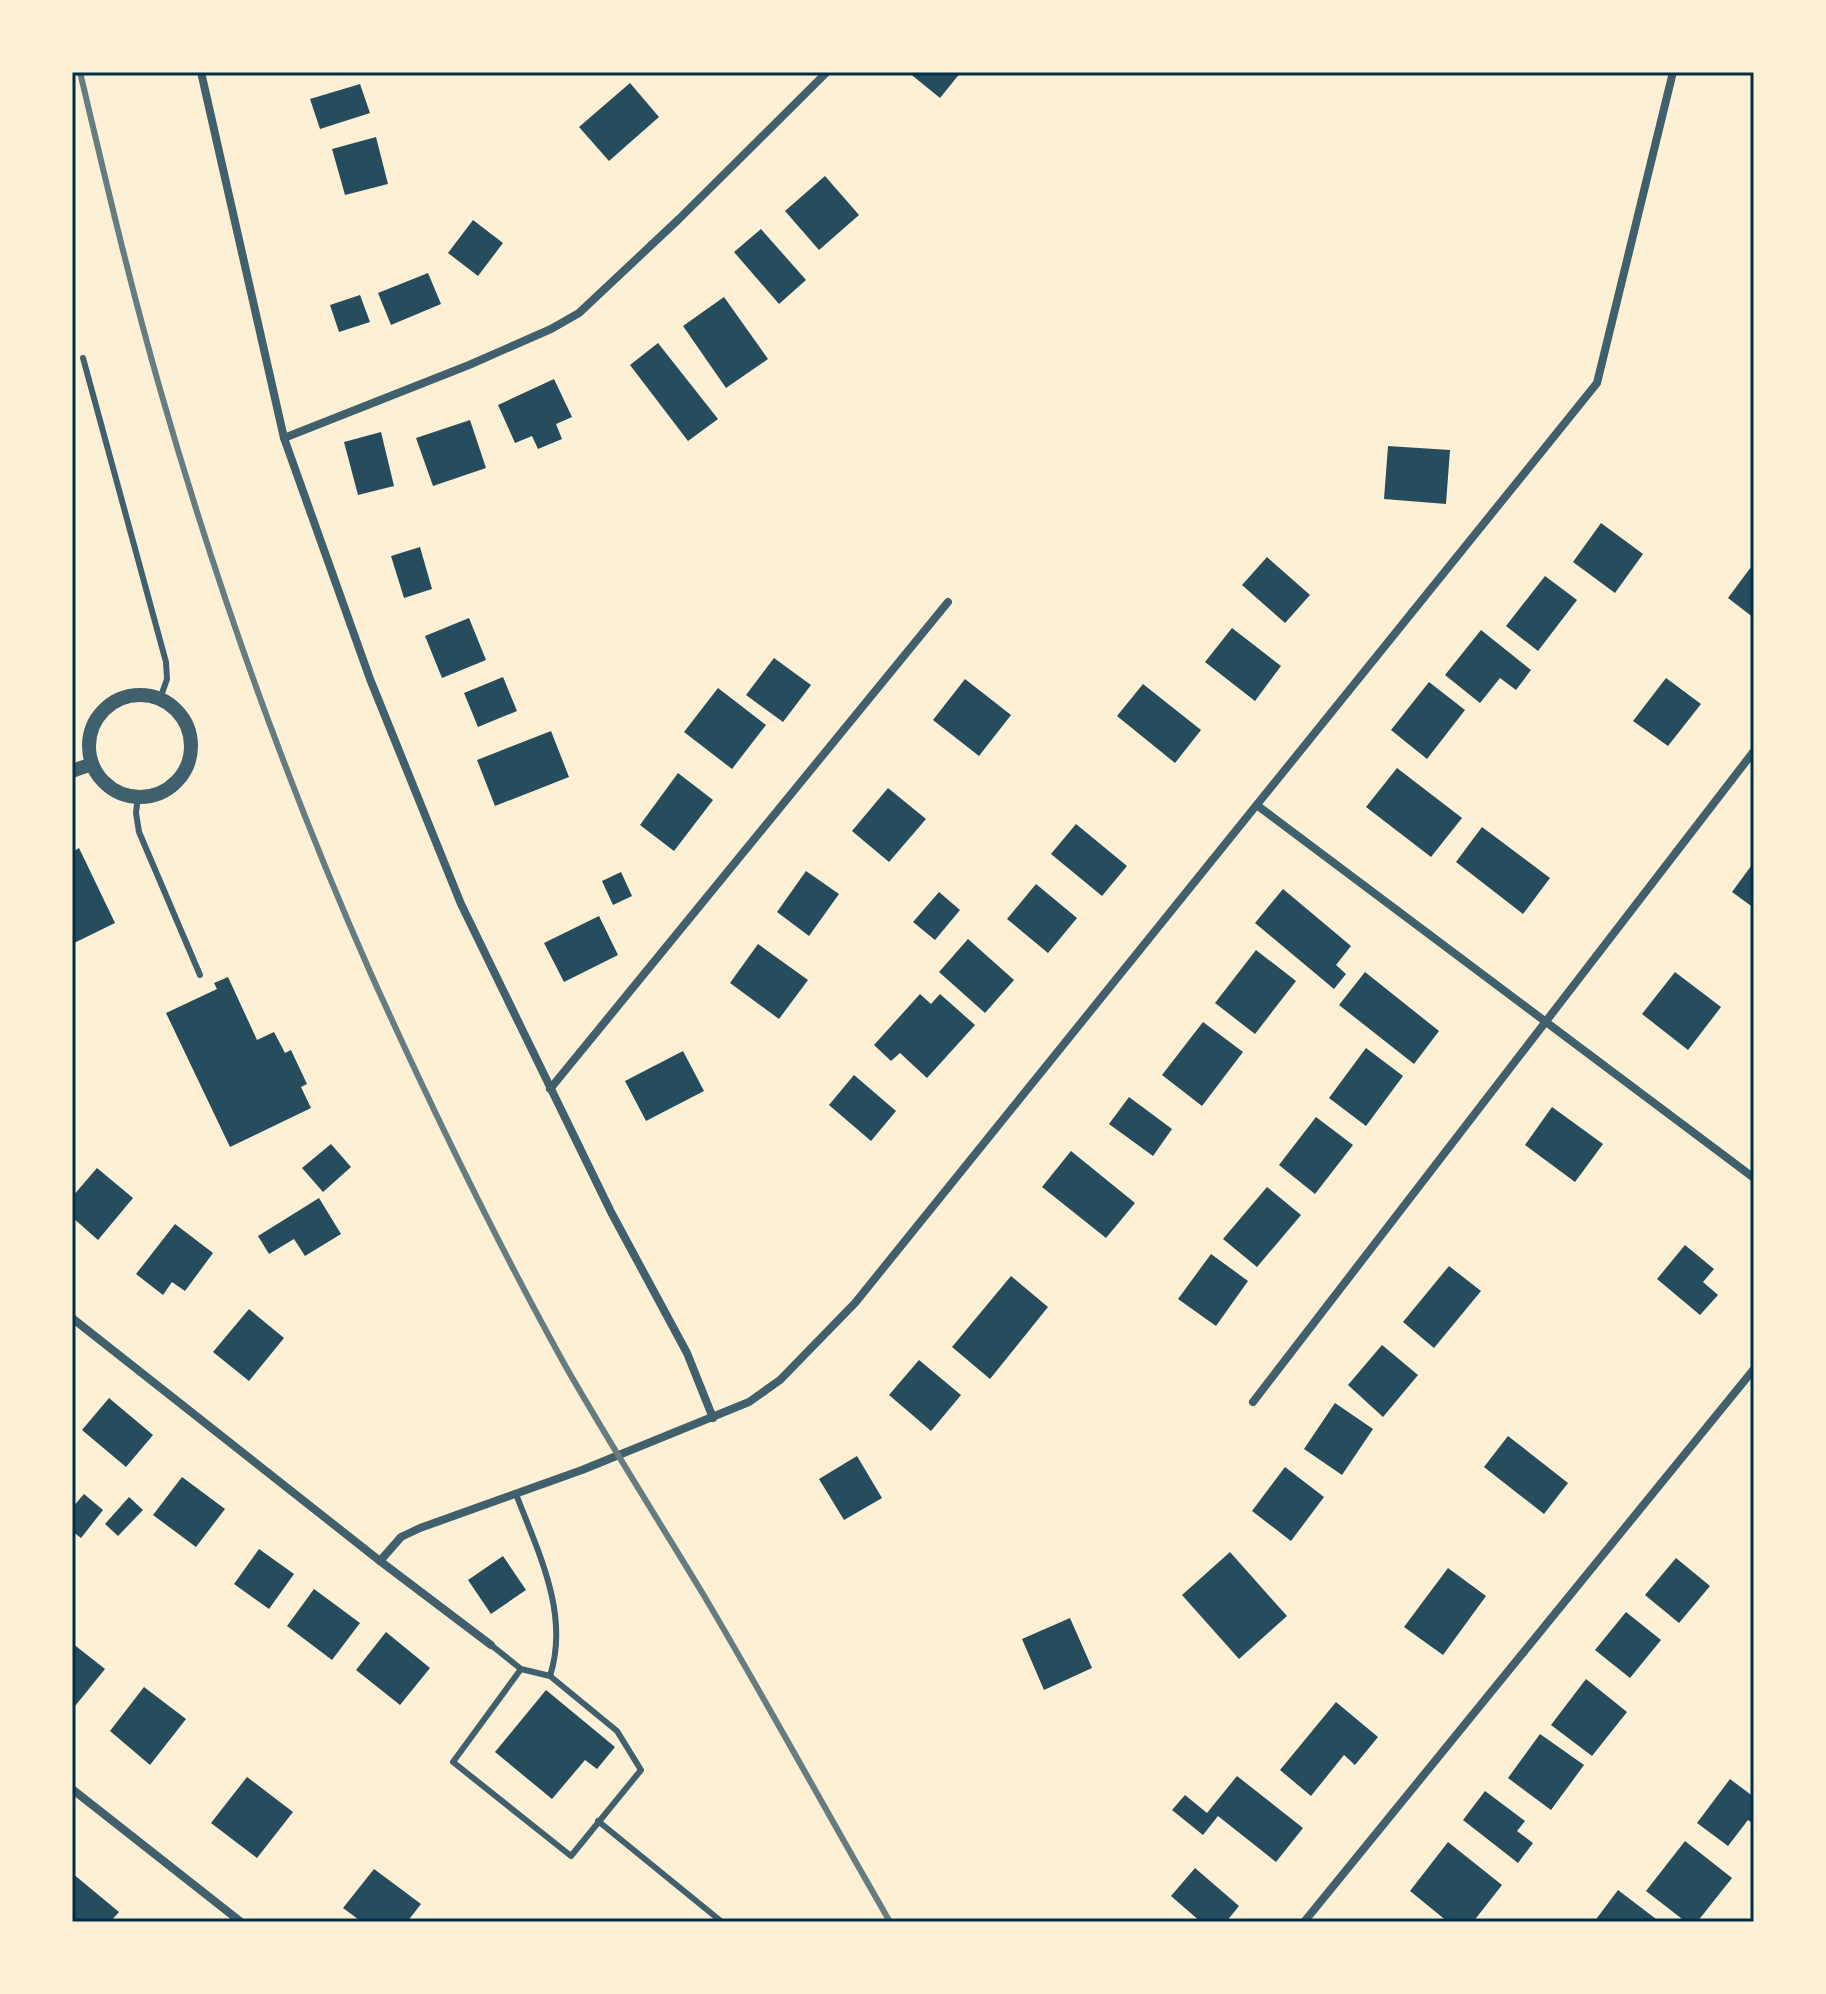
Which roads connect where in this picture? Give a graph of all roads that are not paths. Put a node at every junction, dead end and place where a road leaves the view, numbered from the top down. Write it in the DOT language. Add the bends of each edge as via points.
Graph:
graph roads {
  1 [pos="201,72"];
  2 [pos="827,72"];
  3 [pos="1673,72"];
  4 [pos="83,358"];
  5 [pos="284,438"];
  6 [pos="948,602"];
  7 [pos="160,699"];
  8 [pos="1754,751"];
  9 [pos="92,764"];
  10 [pos="72,771"];
  11 [pos="138,796"];
  12 [pos="1258,806"];
  13 [pos="200,975"];
  14 [pos="1546,1022"];
  15 [pos="550,1089"];
  16 [pos="1754,1178"];
  17 [pos="72,1318"];
  18 [pos="1754,1369"];
  19 [pos="1253,1402"];
  20 [pos="713,1418"];
  21 [pos="516,1494"];
  22 [pos="380,1561"];
  23 [pos="491,1645"];
  24 [pos="521,1669"];
  25 [pos="550,1676"];
  26 [pos="72,1789"];
  27 [pos="598,1821"];
  28 [pos="241,1922"];
  29 [pos="722,1922"];
  30 [pos="1304,1922"];
  1 -- 5 [label="street"];
  2 -- 5 [label="street" via="579,313 469,365"];
  3 -- 12 [label="street" via="1597,383"];
  4 -- 7 [label="lane" via="166,662"];
  5 -- 15 [label="street" via="370,679 461,904"];
  6 -- 15 [label="street"];
  7 -- 9 [label="street" via="134,695 101,712 89,739"];
  7 -- 11 [label="street" via="184,720 189,758 168,788"];
  8 -- 14 [label="street"];
  9 -- 10 [label="street"];
  9 -- 11 [label="street" via="110,786"];
  11 -- 13 [label="lane" via="139,832"];
  12 -- 14 [label="street"];
  12 -- 20 [label="street" via="855,1303 780,1380"];
  14 -- 16 [label="street"];
  14 -- 19 [label="street"];
  15 -- 20 [label="street" via="687,1353"];
  17 -- 22 [label="street"];
  18 -- 30 [label="street"];
  20 -- 21 [label="street"];
  21 -- 22 [label="street" via="409,1532"];
  21 -- 25 [label="lane" via="556,1611 557,1655"];
  22 -- 23 [label="street"];
  23 -- 24 [label="lane"];
  24 -- 25 [label="lane"];
  24 -- 27 [label="lane" via="453,1762 571,1856"];
  25 -- 27 [label="lane" via="617,1731 641,1770"];
  26 -- 28 [label="street"];
  27 -- 29 [label="lane"];
}
